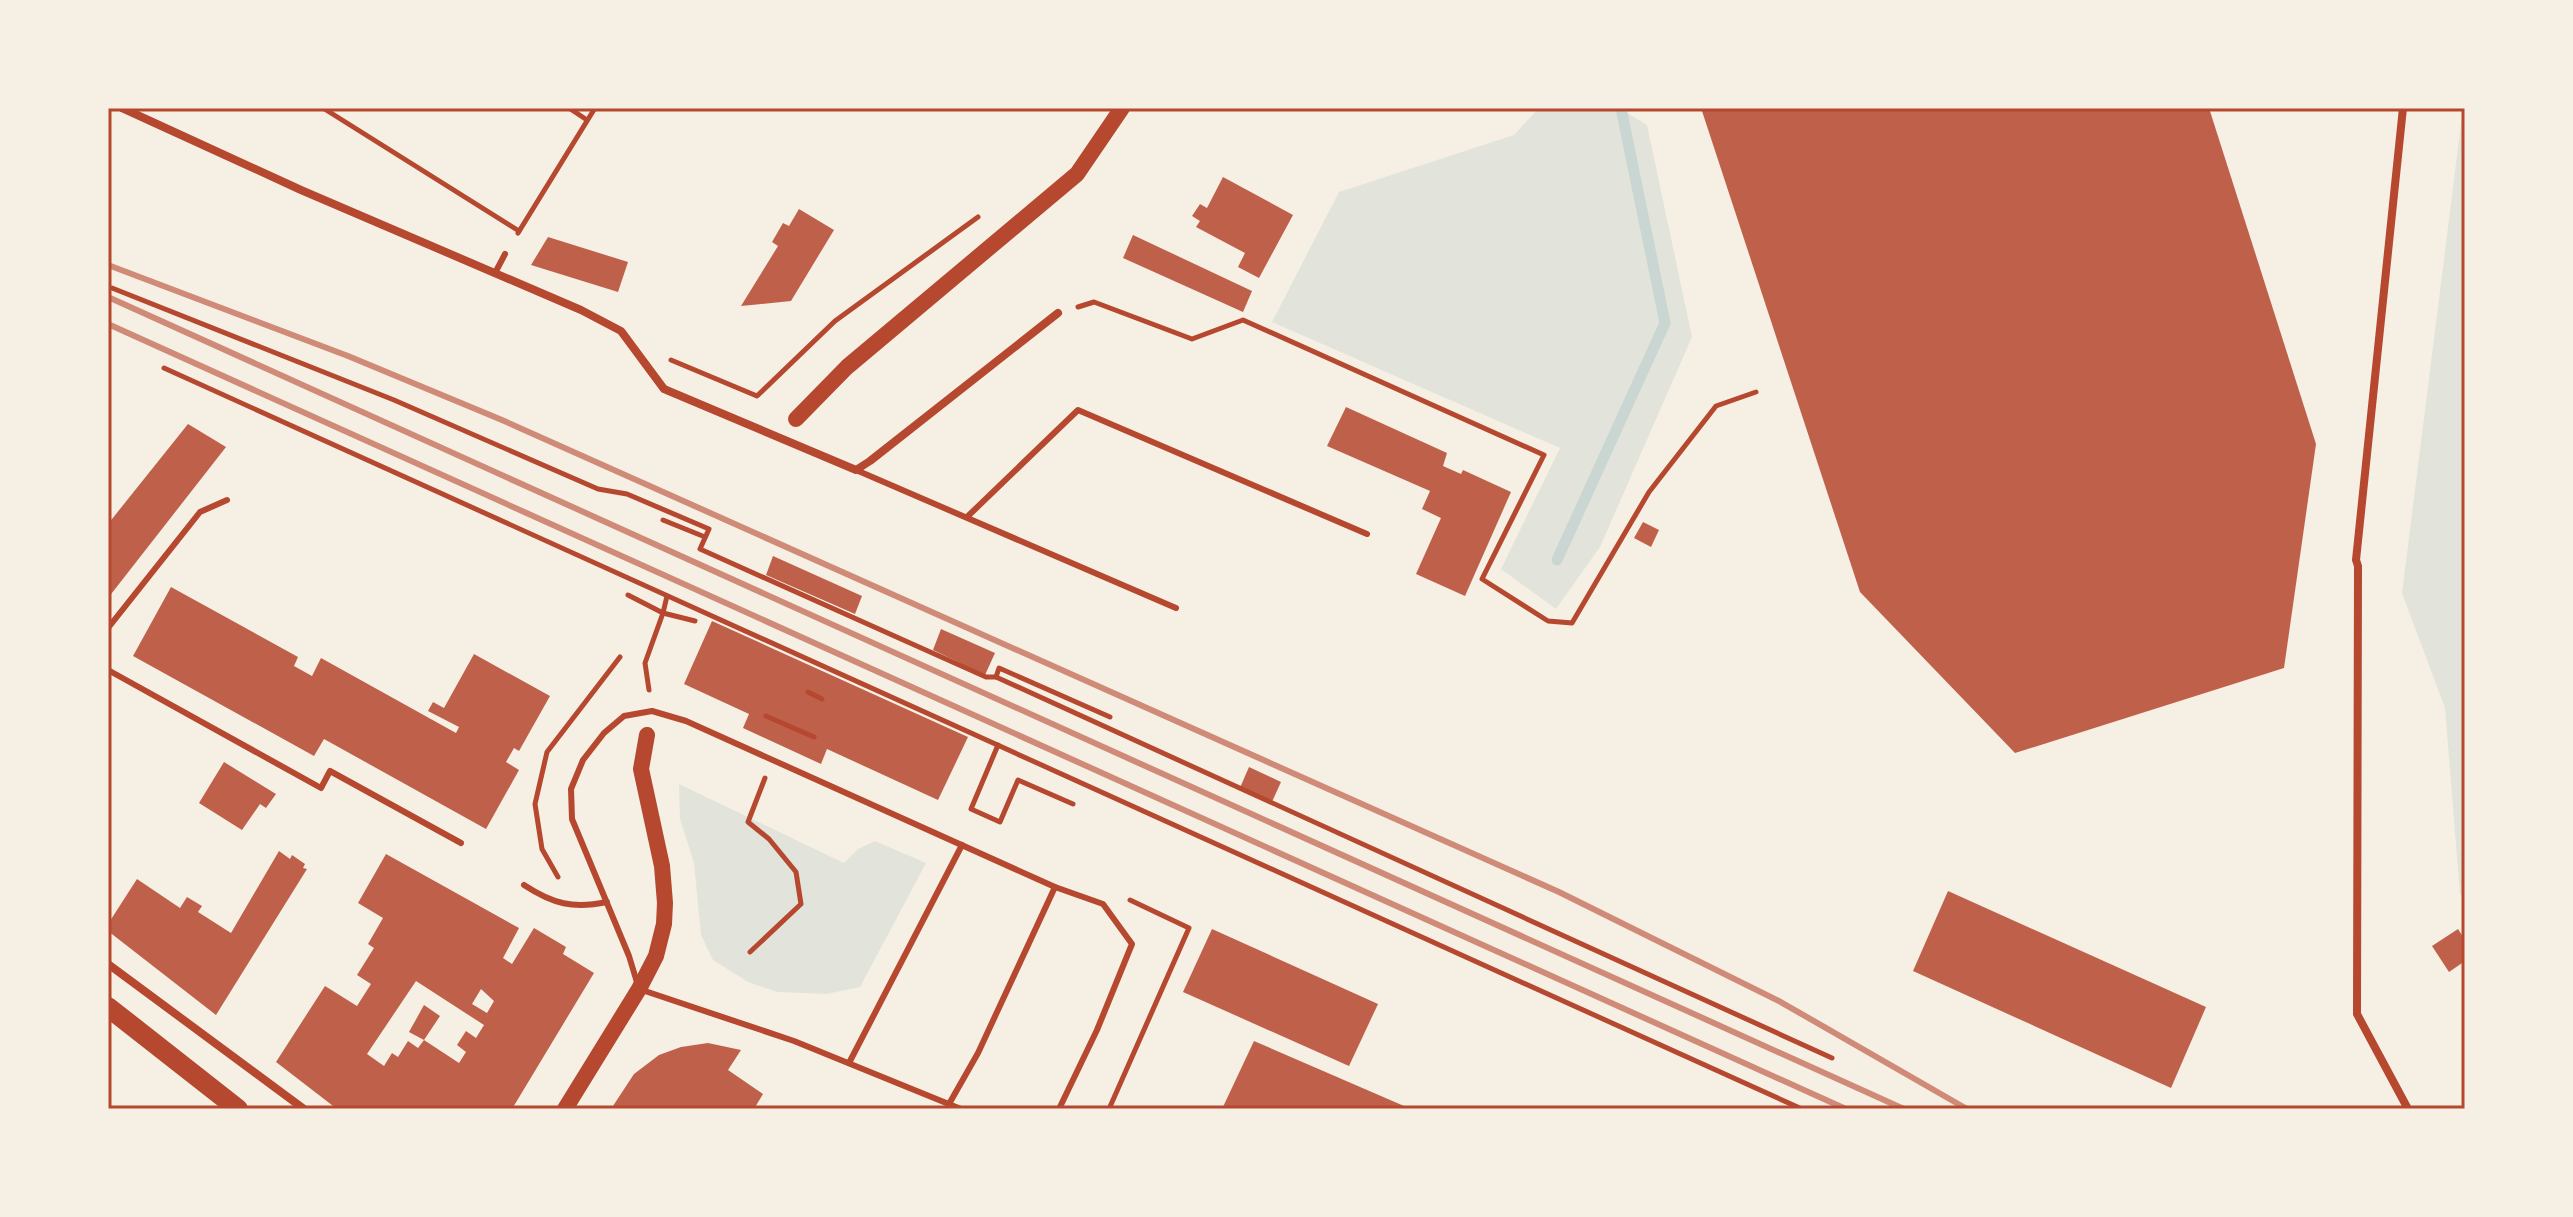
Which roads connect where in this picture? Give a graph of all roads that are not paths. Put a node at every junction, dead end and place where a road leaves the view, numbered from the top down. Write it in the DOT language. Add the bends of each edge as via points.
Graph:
graph roads {
  1 [pos="122,108"];
  2 [pos="1122,108"];
  3 [pos="2403,108"];
  4 [pos="505,254"];
  5 [pos="495,273"];
  6 [pos="1058,313"];
  7 [pos="796,419"];
  8 [pos="856,470"];
  9 [pos="227,500"];
  10 [pos="967,517"];
  11 [pos="1367,534"];
  12 [pos="1176,608"];
  13 [pos="108,628"];
  14 [pos="108,670"];
  15 [pos="647,735"];
  16 [pos="461,843"];
  17 [pos="962,845"];
  18 [pos="524,885"];
  19 [pos="1055,887"];
  20 [pos="607,902"];
  21 [pos="108,964"];
  22 [pos="639,989"];
  23 [pos="108,1007"];
  24 [pos="849,1063"];
  25 [pos="949,1104"];
  26 [pos="238,1109"];
  27 [pos="304,1109"];
  28 [pos="565,1109"];
  29 [pos="961,1109"];
  30 [pos="1059,1109"];
  31 [pos="2408,1109"];
  1 -- 5 [label="street"];
  2 -- 7 [label="main road" via="1077,174 847,367"];
  3 -- 31 [label="street" via="2356,560 2357,1014"];
  4 -- 5 [label="lane"];
  5 -- 8 [label="street" via="621,331 664,389"];
  6 -- 8 [label="street"];
  8 -- 10 [label="lane"];
  9 -- 13 [label="lane" via="200,512"];
  10 -- 11 [label="lane" via="1078,410"];
  10 -- 12 [label="lane"];
  14 -- 16 [label="lane" via="321,788 330,771"];
  15 -- 22 [label="main road" via="641,769 665,903 656,956"];
  17 -- 19 [label="lane"];
  17 -- 20 [label="lane" via="686,721 652,711 624,716 604,733 583,760 571,789 572,819"];
  17 -- 24 [label="lane"];
  18 -- 20 [label="lane" via="543,898 576,907"];
  19 -- 25 [label="lane"];
  19 -- 30 [label="lane" via="1103,904 1132,944"];
  20 -- 22 [label="lane"];
  21 -- 27 [label="street"];
  22 -- 24 [label="lane"];
  22 -- 28 [label="main road"];
  23 -- 26 [label="main road"];
  24 -- 25 [label="lane"];
  25 -- 29 [label="lane"];
}
